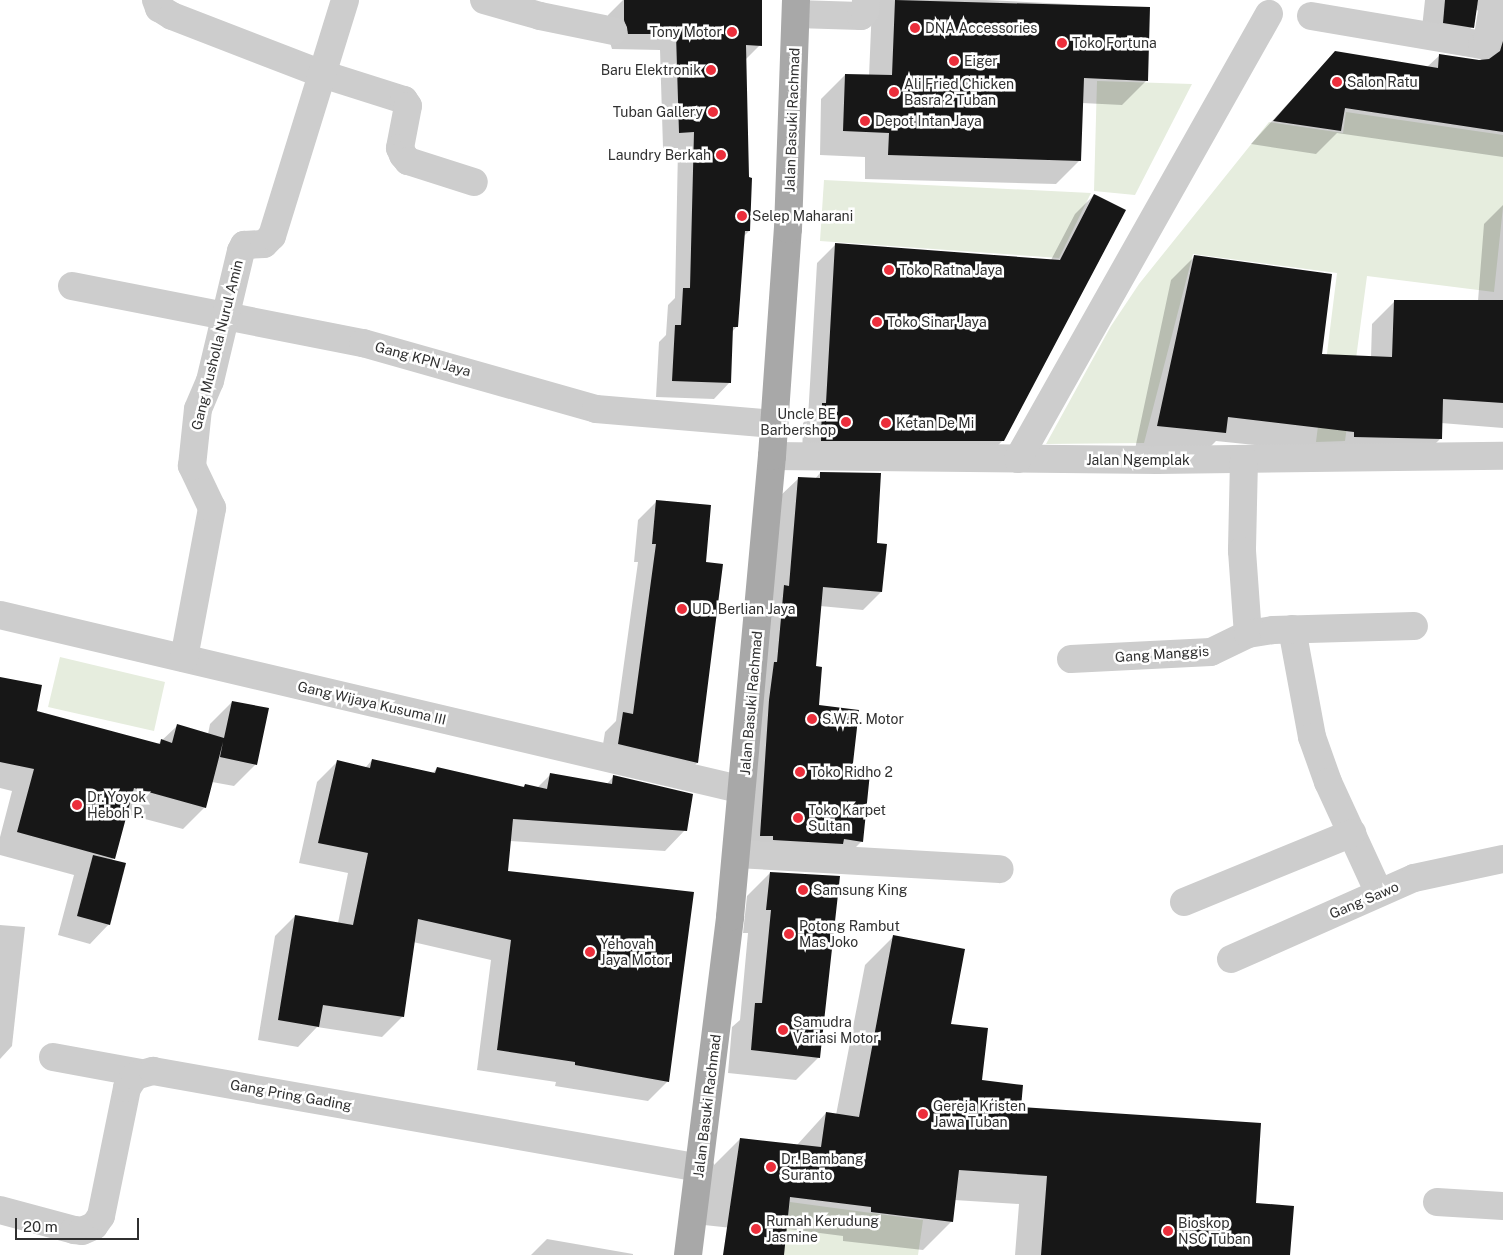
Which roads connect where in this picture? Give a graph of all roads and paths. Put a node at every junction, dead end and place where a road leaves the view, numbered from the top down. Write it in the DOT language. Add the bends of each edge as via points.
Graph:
graph roads {
  1 [pos="156,0"];
  2 [pos="345,0"];
  3 [pos="484,0"];
  4 [pos="866,0"];
  5 [pos="1494,0"];
  6 [pos="796,7"];
  7 [pos="1263,7"];
  8 [pos="1320,8"];
  9 [pos="613,31"];
  10 [pos="322,74"];
  11 [pos="474,182"];
  12 [pos="72,286"];
  13 [pos="224,316"];
  14 [pos="774,424"];
  15 [pos="772,456"];
  16 [pos="1503,456"];
  17 [pos="1018,460"];
  18 [pos="1244,460"];
  19 [pos="0,615"];
  20 [pos="1414,626"];
  21 [pos="1292,629"];
  22 [pos="1248,634"];
  23 [pos="184,658"];
  24 [pos="1071,659"];
  25 [pos="744,790"];
  26 [pos="1352,833"];
  27 [pos="737,854"];
  28 [pos="1503,859"];
  29 [pos="1000,869"];
  30 [pos="1379,892"];
  31 [pos="1184,902"];
  32 [pos="1231,959"];
  33 [pos="53,1058"];
  34 [pos="140,1073"];
  35 [pos="700,1168"];
  36 [pos="1437,1202"];
  37 [pos="1503,1206"];
  38 [pos="0,1210"];
  39 [pos="688,1255"];
  1 -- 10 [label="street" via="160,8 172,16"];
  2 -- 10 [label="street, Gang Musholla Nurul Amin"];
  3 -- 9 [label="street"];
  4 -- 6 [label="street" via="861,16"];
  5 -- 8 [label="street" via="1487,42 1482,45"];
  6 -- 14 [label="main road, Jalan Basuki Rachmad" via="788,230"];
  7 -- 8 [label="street" via="1280,20 1293,21"];
  7 -- 17 [label="street"];
  10 -- 11 [label="street" via="404,100 408,106 400,148 403,155 408,160"];
  10 -- 13 [label="street, Gang Musholla Nurul Amin" via="272,236 264,244 249,243 243,247"];
  12 -- 13 [label="street, Gang KPN Jaya"];
  13 -- 14 [label="street, Gang KPN Jaya" via="363,343 596,409"];
  13 -- 23 [label="street, Gang Musholla Nurul Amin" via="210,381 196,416 192,466 212,508"];
  14 -- 15 [label="main road, Jalan Basuki Rachmad"];
  15 -- 17 [label="street, Jalan Ngemplak"];
  15 -- 25 [label="main road, Jalan Basuki Rachmad"];
  16 -- 18 [label="street, Jalan Ngemplak"];
  17 -- 18 [label="street, Jalan Ngemplak"];
  18 -- 22 [label="street" via="1242,551"];
  19 -- 23 [label="street, Gang Wijaya Kusuma III"];
  20 -- 21 [label="street, Gang Manggis"];
  21 -- 22 [label="street, Gang Manggis"];
  21 -- 26 [label="street" via="1312,737"];
  22 -- 24 [label="street, Gang Manggis" via="1211,652"];
  23 -- 25 [label="street, Gang Wijaya Kusuma III"];
  25 -- 27 [label="main road, Jalan Basuki Rachmad"];
  26 -- 30 [label="street"];
  26 -- 31 [label="street"];
  27 -- 29 [label="street"];
  27 -- 35 [label="main road, Jalan Basuki Rachmad"];
  28 -- 30 [label="street, Gang Sawo" via="1450,868"];
  30 -- 32 [label="street, Gang Sawo"];
  33 -- 34 [label="street, Gang Pring Gading"];
  34 -- 35 [label="street, Gang Pring Gading" via="161,1072"];
  34 -- 38 [label="street" via="131,1079 125,1094 102,1210 94,1226 82,1231 74,1230"];
  35 -- 39 [label="main road, Jalan Basuki Rachmad"];
  36 -- 37 [label="street"];
}
